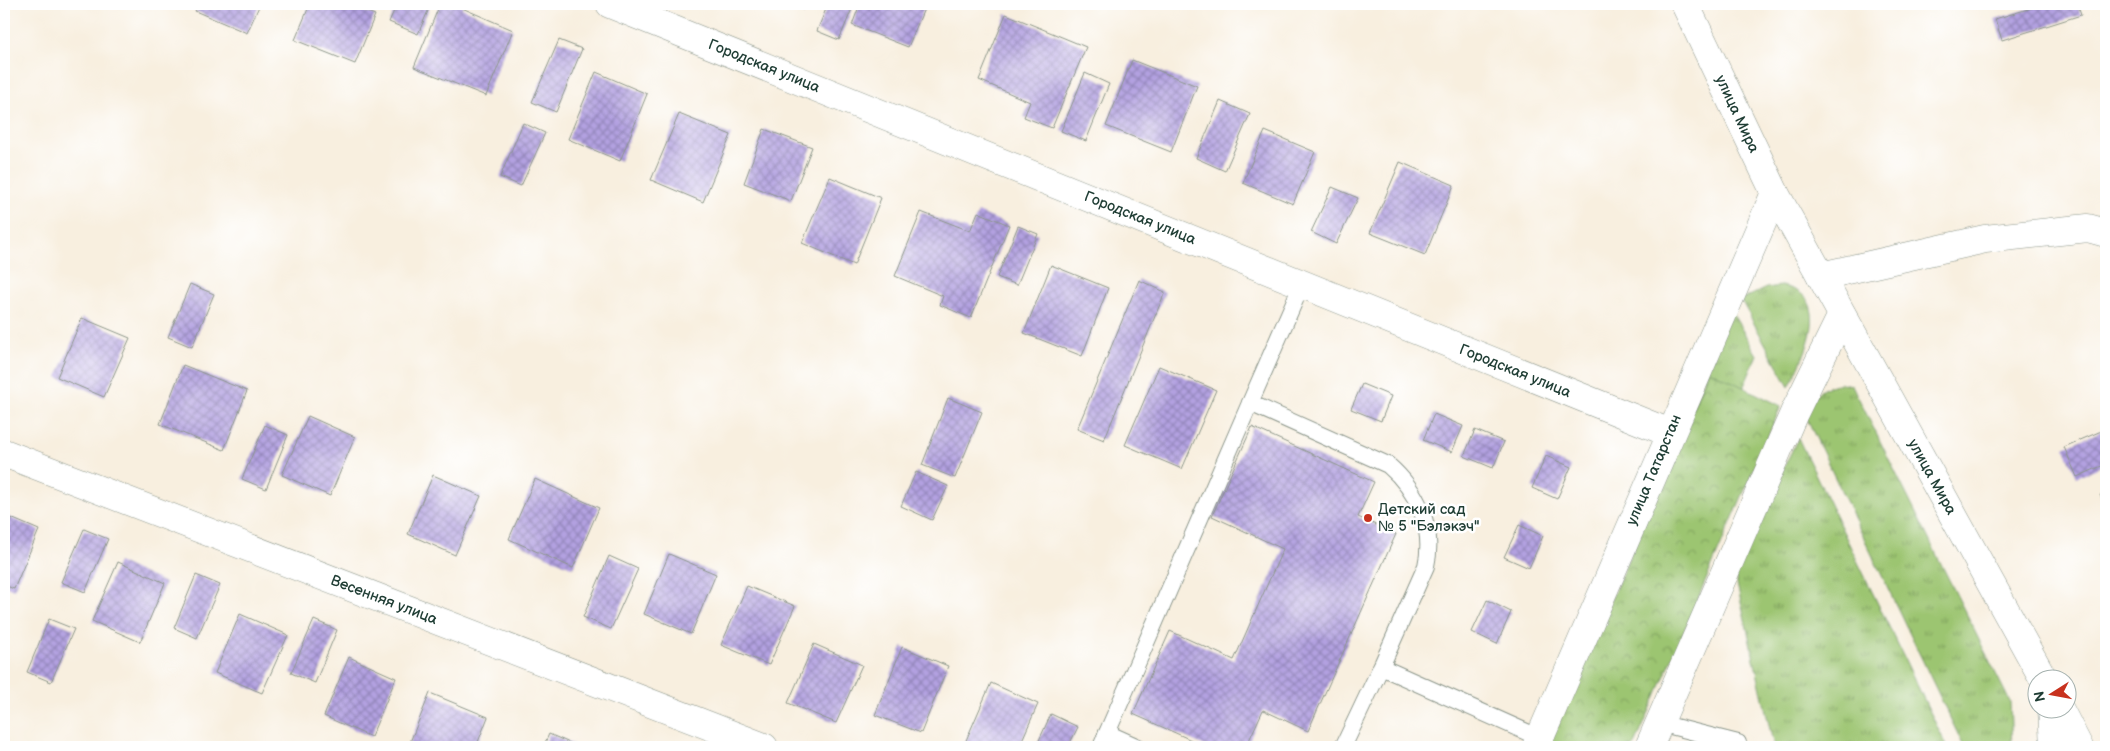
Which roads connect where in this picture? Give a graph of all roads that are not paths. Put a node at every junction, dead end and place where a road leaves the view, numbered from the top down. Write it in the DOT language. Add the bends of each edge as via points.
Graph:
graph roads {
  1 [pos="610,4"];
  2 [pos="1685,4"];
  3 [pos="1775,193"];
  4 [pos="2106,233"];
  5 [pos="1821,276"];
  6 [pos="1302,284"];
  7 [pos="1842,315"];
  8 [pos="1250,403"];
  9 [pos="1670,433"];
  10 [pos="4,453"];
  11 [pos="1381,667"];
  12 [pos="2037,668"];
  13 [pos="2053,718"];
  14 [pos="2064,718"];
  15 [pos="1654,735"];
  16 [pos="1104,740"];
  17 [pos="1538,743"];
  18 [pos="764,747"];
  19 [pos="1138,747"];
  20 [pos="1343,747"];
  21 [pos="1739,747"];
  22 [pos="2054,747"];
  23 [pos="2078,747"];
  1 -- 6 [label="street, Городская улица"];
  2 -- 3 [label="street, улица Мира"];
  3 -- 5 [label="street, улица Мира"];
  3 -- 9 [label="street, улица Татарстан"];
  4 -- 5 [label="street" via="2088,228 1985,239"];
  5 -- 7 [label="street, улица Мира"];
  6 -- 8 [label="lane"];
  6 -- 9 [label="street, Городская улица"];
  7 -- 12 [label="street, улица Мира"];
  7 -- 15 [label="street" via="1794,413"];
  8 -- 11 [label="lane" via="1388,465 1403,478 1419,504 1429,553 1426,566"];
  8 -- 16 [label="lane"];
  9 -- 17 [label="street, улица Татарстан"];
  10 -- 18 [label="street, Весенняя улица"];
  11 -- 17 [label="lane"];
  11 -- 20 [label="lane"];
  13 -- 22 [label="street"];
  14 -- 23 [label="street"];
  15 -- 21 [label="lane" via="1738,742"];
  16 -- 19 [label="lane"];
}
